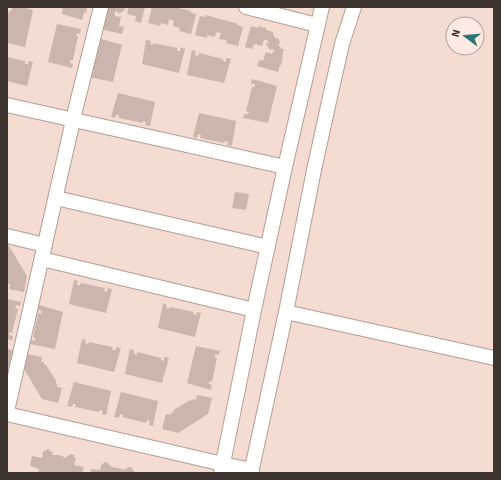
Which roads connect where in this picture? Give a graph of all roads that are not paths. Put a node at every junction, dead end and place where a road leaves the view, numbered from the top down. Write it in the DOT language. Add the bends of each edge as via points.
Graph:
graph roads {
  1 [pos="101,7"];
  2 [pos="246,7"];
  3 [pos="322,7"];
  4 [pos="354,7"];
  5 [pos="317,25"];
  6 [pos="7,105"];
  7 [pos="73,120"];
  8 [pos="285,166"];
  9 [pos="56,198"];
  10 [pos="7,236"];
  11 [pos="45,245"];
  12 [pos="268,246"];
  13 [pos="42,259"];
  14 [pos="254,310"];
  15 [pos="286,312"];
  16 [pos="494,358"];
  17 [pos="7,411"];
  18 [pos="7,414"];
  19 [pos="222,469"];
  20 [pos="251,471"];
  1 -- 7 [label="street"];
  2 -- 5 [label="street"];
  3 -- 5 [label="street"];
  4 -- 15 [label="street" via="342,44 328,106"];
  5 -- 8 [label="street"];
  6 -- 7 [label="street"];
  7 -- 8 [label="street"];
  7 -- 9 [label="street"];
  8 -- 12 [label="street"];
  9 -- 11 [label="street"];
  9 -- 12 [label="street"];
  10 -- 11 [label="street"];
  11 -- 13 [label="street"];
  12 -- 14 [label="street"];
  13 -- 14 [label="street"];
  13 -- 17 [label="street"];
  14 -- 19 [label="street"];
  15 -- 16 [label="street"];
  15 -- 20 [label="street"];
  18 -- 19 [label="street"];
  19 -- 20 [label="street"];
}
